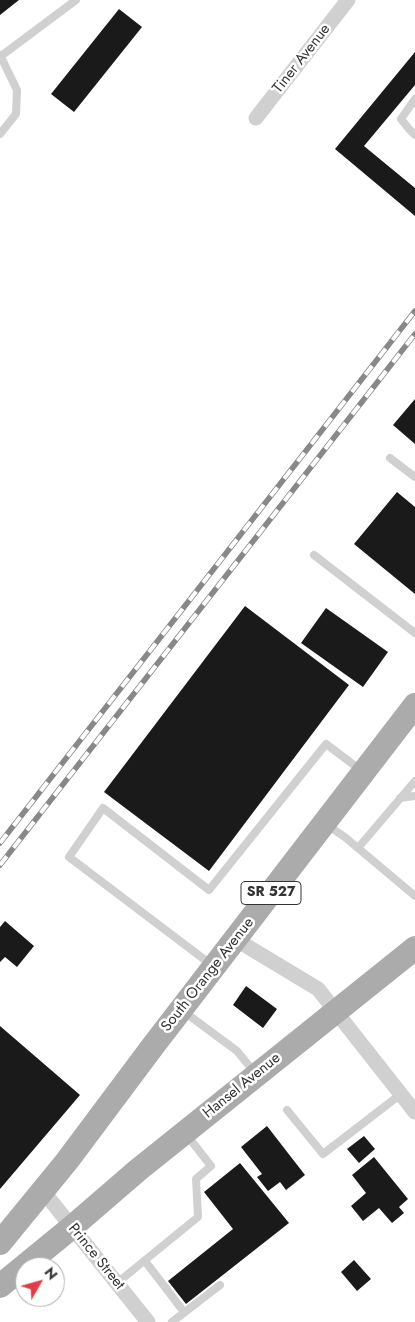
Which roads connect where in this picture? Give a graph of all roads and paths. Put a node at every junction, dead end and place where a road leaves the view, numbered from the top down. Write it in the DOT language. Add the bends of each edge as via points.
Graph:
graph roads {
  1 [pos="76,0"];
  2 [pos="348,0"];
  3 [pos="0,56"];
  4 [pos="415,99"];
  5 [pos="256,118"];
  6 [pos="0,134"];
  7 [pos="415,135"];
  8 [pos="390,458"];
  9 [pos="415,477"];
  10 [pos="314,555"];
  11 [pos="415,633"];
  12 [pos="415,705"];
  13 [pos="364,772"];
  14 [pos="415,781"];
  15 [pos="415,796"];
  16 [pos="400,798"];
  17 [pos="325,823"];
  18 [pos="358,848"];
  19 [pos="415,895"];
  20 [pos="235,939"];
  21 [pos="415,948"];
  22 [pos="214,967"];
  23 [pos="181,1010"];
  24 [pos="336,1011"];
  25 [pos="256,1075"];
  26 [pos="401,1094"];
  27 [pos="287,1110"];
  28 [pos="415,1112"];
  29 [pos="185,1132"];
  30 [pos="43,1191"];
  31 [pos="72,1227"];
  32 [pos="0,1244"];
  33 [pos="145,1260"];
  34 [pos="116,1283"];
  35 [pos="220,1285"];
  36 [pos="0,1286"];
  37 [pos="184,1312"];
  38 [pos="148,1322"];
  39 [pos="172,1322"];
  1 -- 3 [label="lane"];
  2 -- 5 [label="street, Tiner Avenue"];
  3 -- 6 [label="lane" via="17,90 16,114"];
  4 -- 7 [label="lane" via="401,119"];
  8 -- 9 [label="lane"];
  10 -- 11 [label="lane"];
  12 -- 13 [label="main road, South Orange Avenue / SR 527"];
  13 -- 17 [label="main road, South Orange Avenue / SR 527"];
  13 -- 22 [label="lane" via="326,744 209,890 103,808 69,857"];
  14 -- 16 [label="lane"];
  15 -- 16 [label="lane"];
  16 -- 18 [label="lane"];
  17 -- 18 [label="lane"];
  17 -- 20 [label="main road, South Orange Avenue / SR 527"];
  18 -- 19 [label="lane"];
  20 -- 22 [label="main road, South Orange Avenue / SR 527"];
  20 -- 24 [label="street" via="318,989"];
  21 -- 24 [label="main road, Hansel Avenue"];
  22 -- 23 [label="main road, South Orange Avenue / SR 527"];
  23 -- 25 [label="lane" via="237,1051"];
  23 -- 30 [label="main road, South Orange Avenue / SR 527"];
  24 -- 25 [label="main road, Hansel Avenue"];
  24 -- 26 [label="street"];
  25 -- 29 [label="main road, Hansel Avenue"];
  26 -- 27 [label="lane" via="323,1154"];
  26 -- 28 [label="street"];
  29 -- 31 [label="main road, Hansel Avenue"];
  29 -- 33 [label="lane" via="211,1166 196,1179 198,1217"];
  30 -- 31 [label="street, Prince Street"];
  30 -- 32 [label="main road, South Orange Avenue / SR 527"];
  31 -- 34 [label="street, Prince Street"];
  31 -- 36 [label="main road"];
  33 -- 34 [label="lane"];
  33 -- 37 [label="lane"];
  34 -- 38 [label="street, Prince Street"];
  35 -- 37 [label="lane"];
  37 -- 39 [label="lane"];
}
